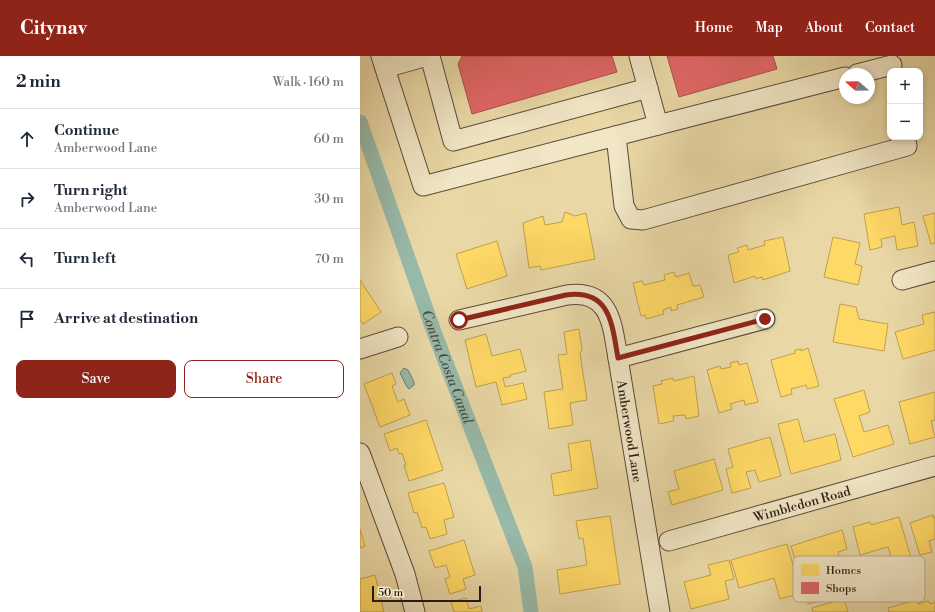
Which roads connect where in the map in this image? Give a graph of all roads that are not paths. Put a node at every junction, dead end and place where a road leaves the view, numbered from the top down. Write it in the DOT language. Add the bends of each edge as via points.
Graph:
graph roads {
  1 [pos="429,56"];
  2 [pos="639,56"];
  3 [pos="383,62"];
  4 [pos="892,64"];
  5 [pos="875,69"];
  6 [pos="839,79"];
  7 [pos="648,88"];
  8 [pos="658,125"];
  9 [pos="616,136"];
  10 [pos="906,140"];
  11 [pos="935,271"];
  12 [pos="902,280"];
  13 [pos="765,319"];
  14 [pos="459,320"];
  15 [pos="398,337"];
  16 [pos="360,349"];
  17 [pos="618,358"];
  18 [pos="360,456"];
  19 [pos="935,466"];
  20 [pos="669,541"];
  21 [pos="415,612"];
  22 [pos="660,612"];
  1 -- 3 [label="street"];
  1 -- 7 [label="street" via="453,142"];
  2 -- 7 [label="street"];
  3 -- 9 [label="street" via="423,186"];
  4 -- 5 [label="street"];
  6 -- 8 [label="street"];
  7 -- 8 [label="street"];
  8 -- 9 [label="street"];
  9 -- 10 [label="street" via="624,206 631,219 643,220 907,146"];
  11 -- 12 [label="street"];
  13 -- 17 [label="street"];
  14 -- 17 [label="street, Amberwood Lane" via="566,295 586,294 604,306 610,318"];
  15 -- 16 [label="street"];
  17 -- 22 [label="street, Amberwood Lane"];
  18 -- 21 [label="street" via="406,574"];
  19 -- 20 [label="street, Wimbledon Road"];
}
